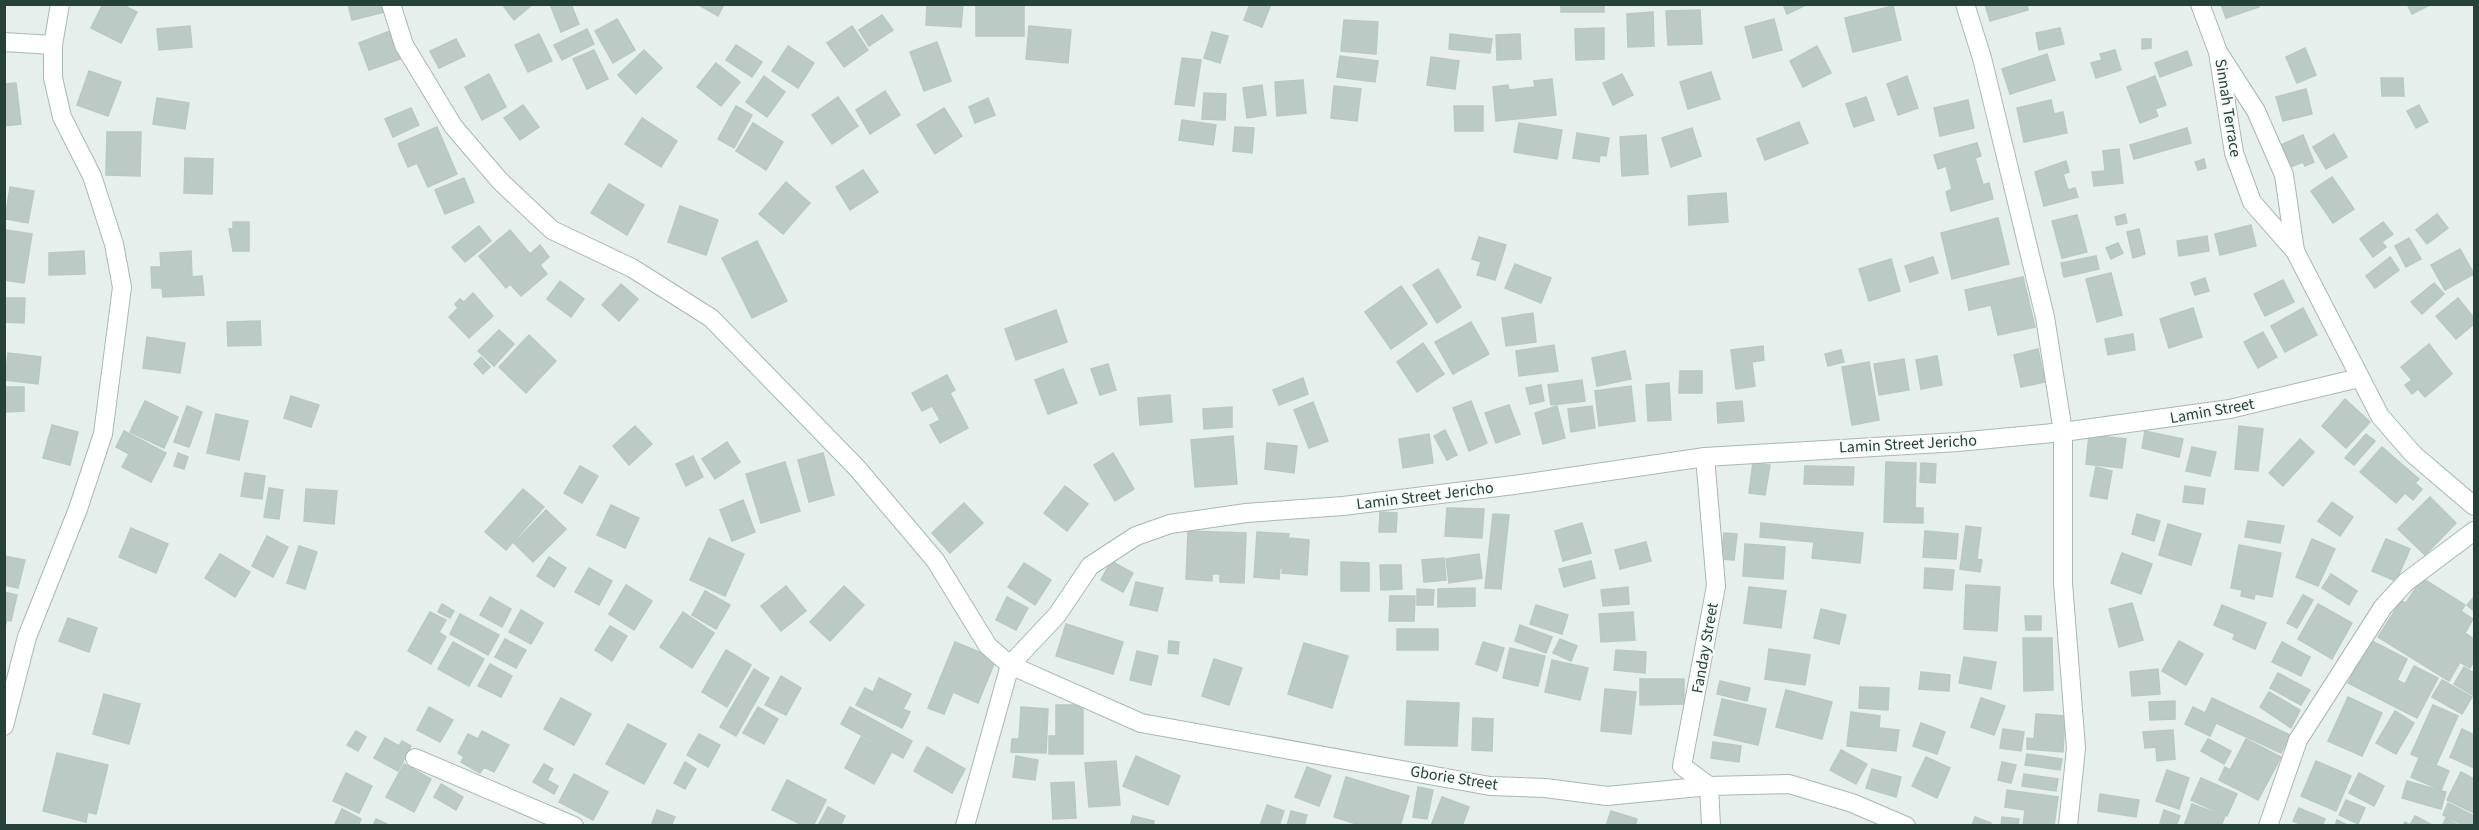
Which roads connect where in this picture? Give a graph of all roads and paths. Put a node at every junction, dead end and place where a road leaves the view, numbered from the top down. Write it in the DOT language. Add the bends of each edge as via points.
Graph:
graph roads {
  1 [pos="60,4"];
  2 [pos="391,4"];
  3 [pos="1965,4"];
  4 [pos="2200,4"];
  5 [pos="4,42"];
  6 [pos="53,45"];
  7 [pos="2218,52"];
  8 [pos="2295,252"];
  9 [pos="2359,378"];
  10 [pos="2063,432"];
  11 [pos="1705,457"];
  12 [pos="2475,506"];
  13 [pos="2475,531"];
  14 [pos="1010,665"];
  15 [pos="4,726"];
  16 [pos="415,758"];
  17 [pos="1709,786"];
  18 [pos="574,825"];
  19 [pos="965,825"];
  20 [pos="1711,825"];
  21 [pos="1906,825"];
  22 [pos="2068,825"];
  23 [pos="2268,825"];
  1 -- 6 [label="street"];
  2 -- 14 [label="street, Gborie Street" via="404,45 453,126 500,182 552,230 632,268 711,318 857,468 935,560 988,646"];
  3 -- 10 [label="street" via="1982,58 2045,317"];
  4 -- 7 [label="street"];
  5 -- 6 [label="street"];
  6 -- 15 [label="street" via="53,78 62,117 92,176 114,244 122,287 103,434 27,637"];
  7 -- 8 [label="street, Sinnah Terrace" via="2256,111 2284,175"];
  7 -- 8 [label="street, Sinnah Terrace" via="2234,153 2243,183 2261,214"];
  8 -- 9 [label="street, Sinnah Terrace"];
  9 -- 10 [label="street, Lamin Street" via="2230,409"];
  9 -- 12 [label="street, Sinnah Terrace" via="2380,416 2412,454"];
  10 -- 11 [label="street, Lamin Street Jericho"];
  10 -- 22 [label="street" via="2063,583 2076,748"];
  11 -- 14 [label="street, Lamin Street Jericho" via="1514,485 1170,524 1136,536 1090,566 1057,615"];
  11 -- 17 [label="street, Fanday Street" via="1716,586 1682,766"];
  13 -- 23 [label="street" via="2406,582 2384,607 2298,741"];
  14 -- 17 [label="street, Gborie Street" via="1141,723 1490,786 1606,796"];
  14 -- 19 [label="street, Lamin Street Jericho"];
  16 -- 18 [label="street"];
  17 -- 20 [label="street"];
  17 -- 21 [label="street, Gborie Street" via="1789,784"];
}
